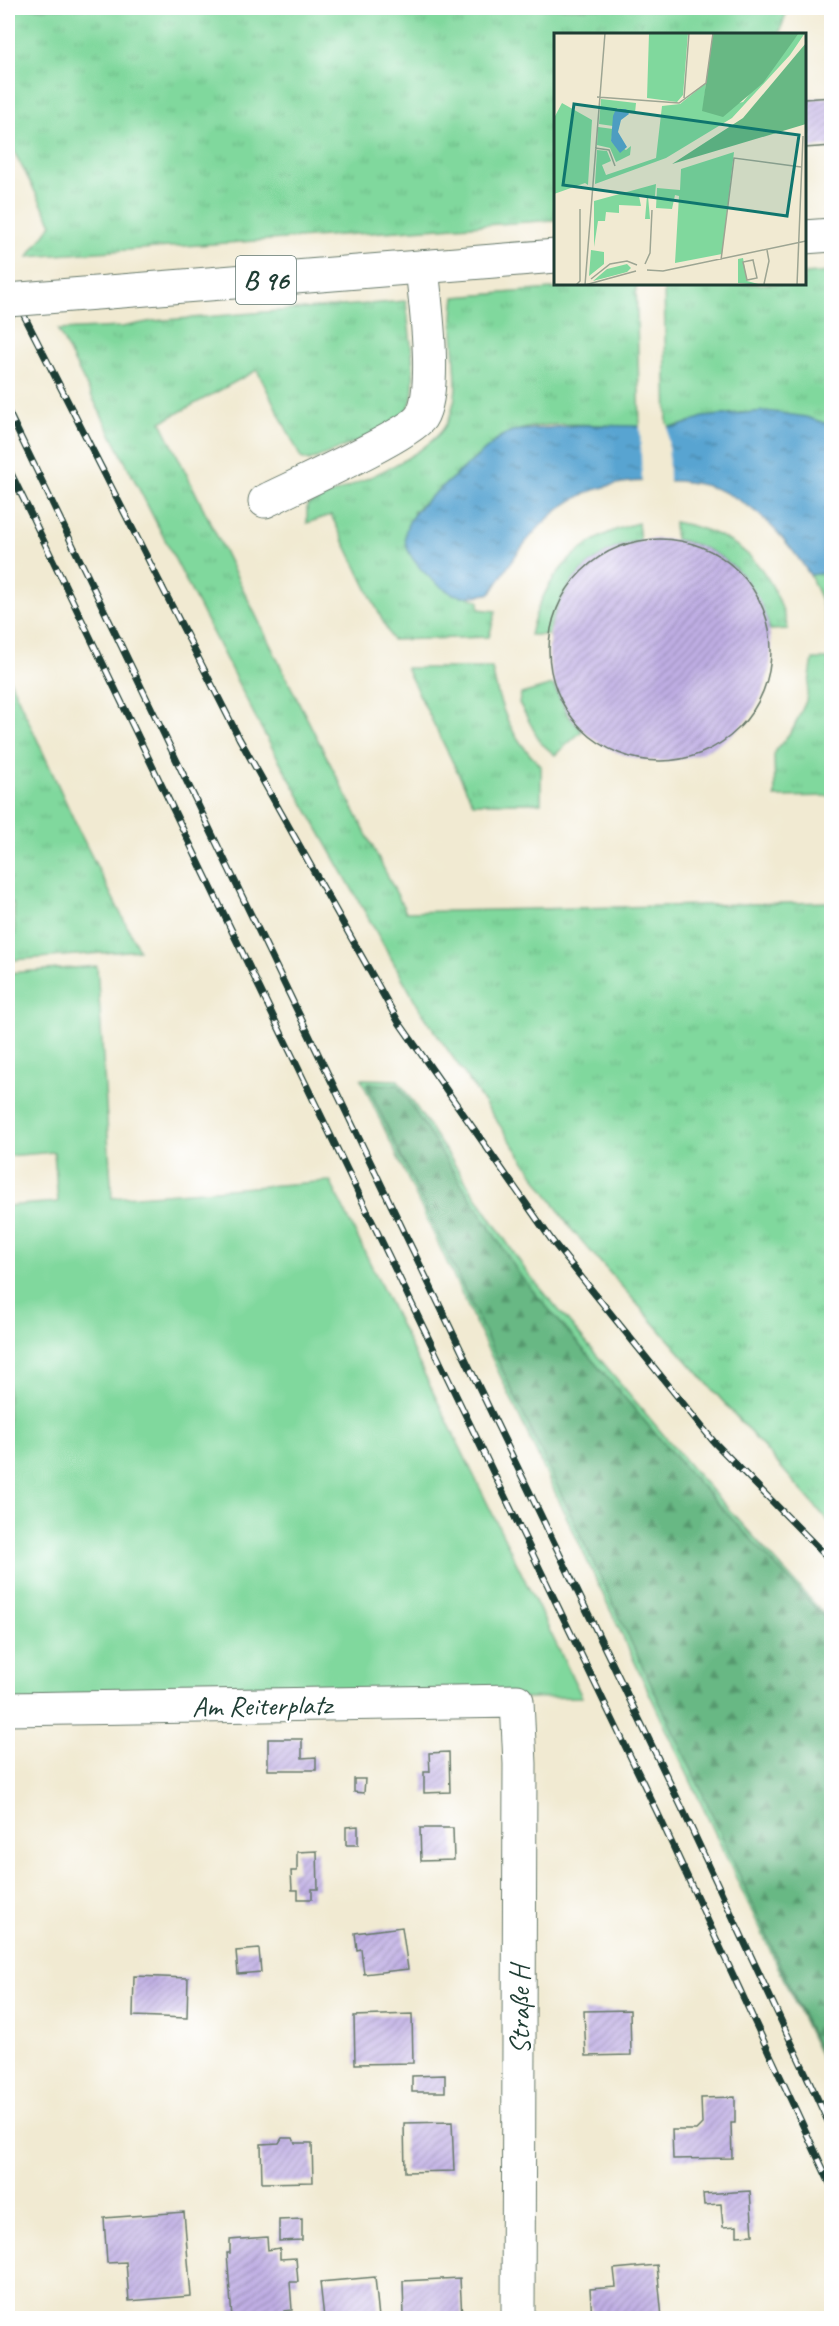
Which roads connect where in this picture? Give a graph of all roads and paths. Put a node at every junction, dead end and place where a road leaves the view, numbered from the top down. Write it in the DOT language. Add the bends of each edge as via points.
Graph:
graph roads {
  1 [pos="831,235"];
  2 [pos="806,237"];
  3 [pos="554,256"];
  4 [pos="422,267"];
  5 [pos="8,300"];
  6 [pos="265,501"];
  7 [pos="517,1701"];
  8 [pos="8,1709"];
  9 [pos="518,2319"];
  1 -- 2 [label="street"];
  3 -- 4 [label="street, B 96"];
  4 -- 5 [label="street, B 96, bridge"];
  4 -- 6 [label="street" via="430,385 421,417 397,435"];
  7 -- 8 [label="street, Am Reiterplatz"];
  7 -- 9 [label="street, Straße H"];
}
